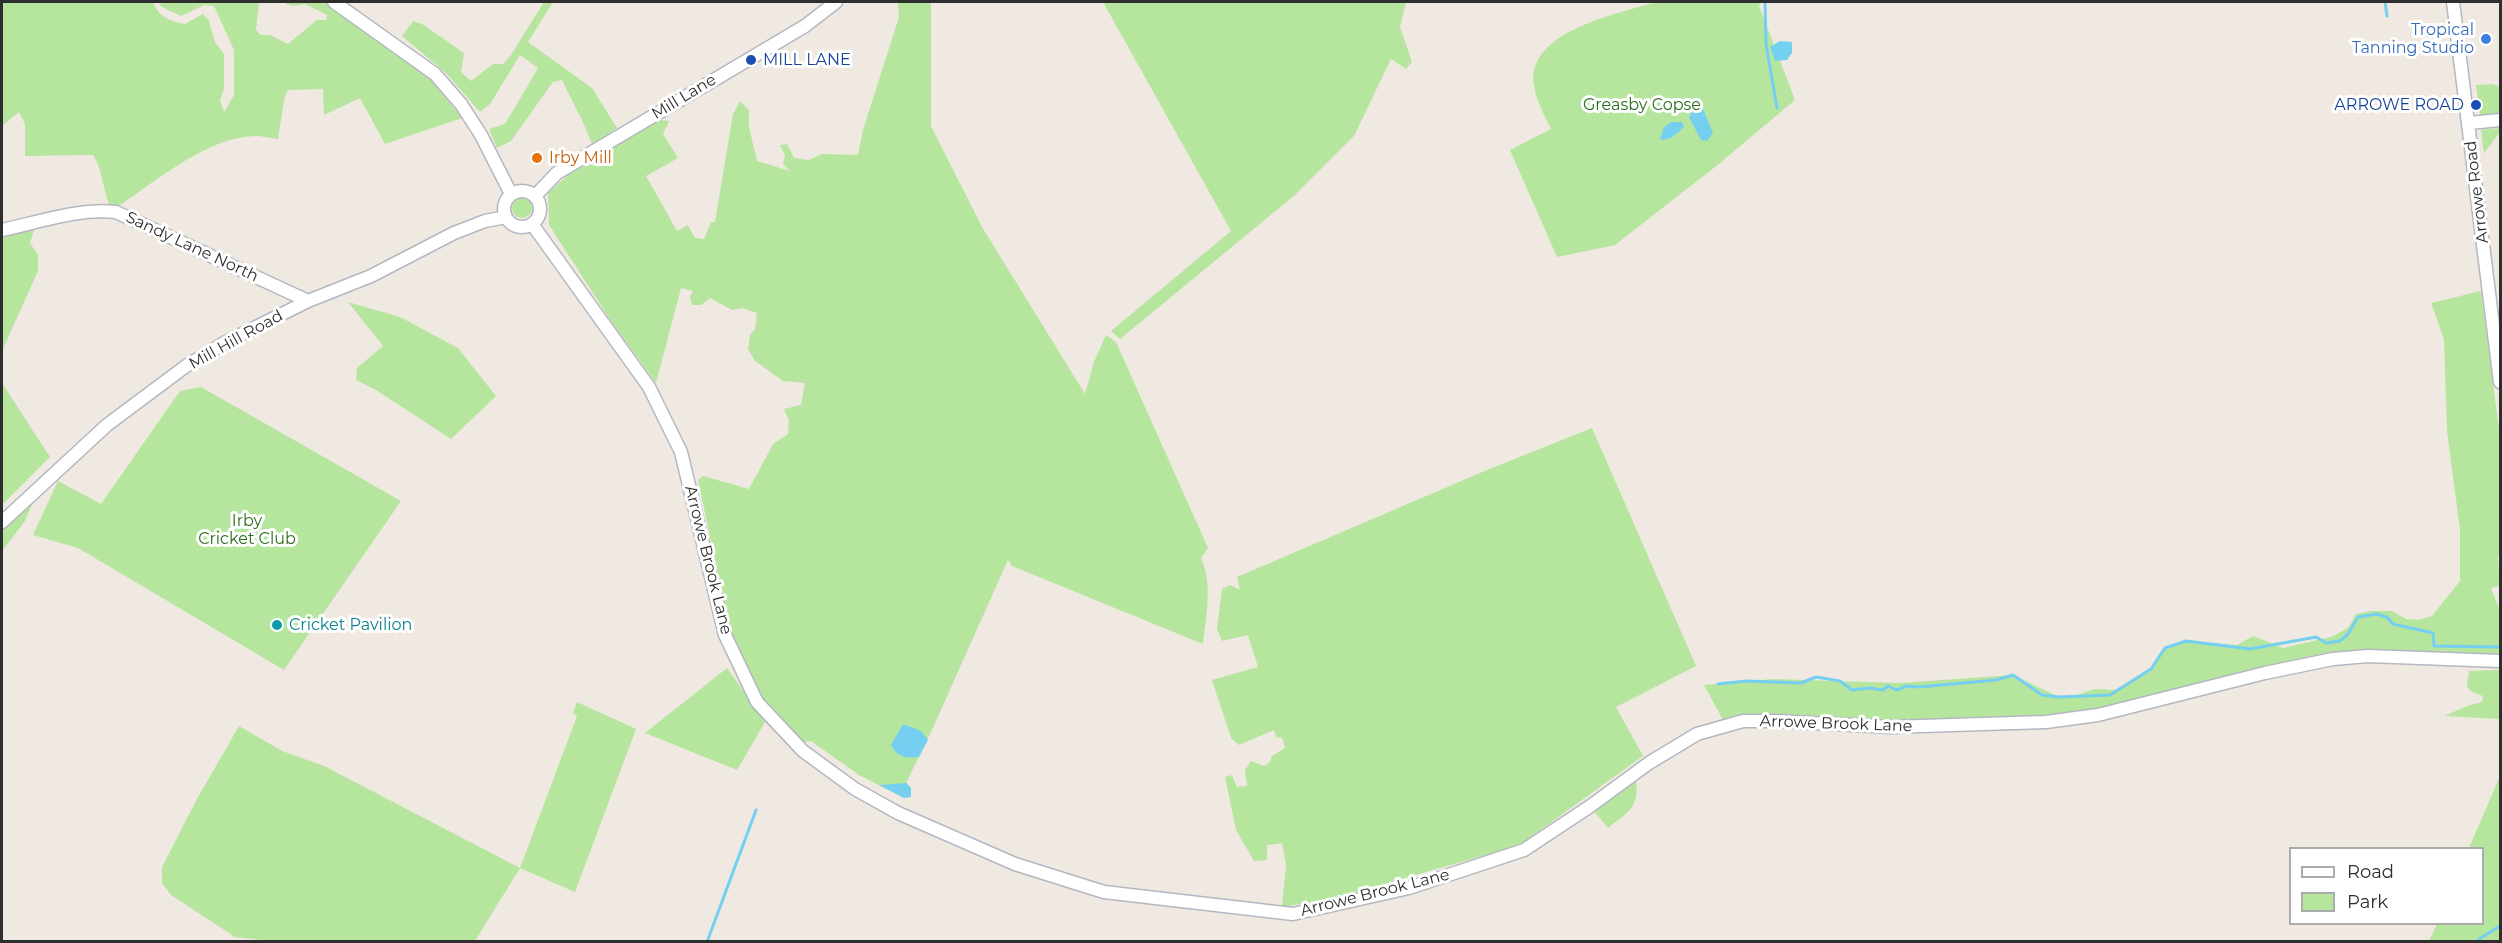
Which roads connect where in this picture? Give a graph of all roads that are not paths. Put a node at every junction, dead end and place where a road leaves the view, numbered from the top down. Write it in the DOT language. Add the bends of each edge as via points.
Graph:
graph roads {
  1 [pos="334,2"];
  2 [pos="836,2"];
  3 [pos="2453,2"];
  4 [pos="2500,120"];
  5 [pos="2469,123"];
  6 [pos="511,194"];
  7 [pos="535,196"];
  8 [pos="506,217"];
  9 [pos="532,224"];
  10 [pos="2,230"];
  11 [pos="308,301"];
  12 [pos="2500,382"];
  13 [pos="2,522"];
  14 [pos="2500,661"];
  1 -- 6 [label="street" via="435,74 466,111"];
  2 -- 7 [label="street, Mill Lane" via="805,26 557,173"];
  3 -- 5 [label="street, Arrowe Road"];
  4 -- 5 [label="street"];
  5 -- 12 [label="street, Arrowe Road"];
  6 -- 7 [label="street" via="525,191"];
  6 -- 8 [label="street" via="504,206"];
  7 -- 9 [label="street" via="540,211"];
  8 -- 9 [label="street" via="520,226"];
  8 -- 11 [label="street, Mill Hill Road" via="485,220 454,233 371,276"];
  9 -- 14 [label="street, Arrowe Brook Lane" via="649,387 681,452 725,635 756,702 803,751 855,789 898,813 1015,864 1104,892 1293,914 1409,888 1524,850 1687,740 1713,728 1743,721 1890,727 2046,722 2098,715 2333,659 2377,656"];
  10 -- 11 [label="street, Sandy Lane North" via="95,210 116,212"];
  11 -- 13 [label="street, Mill Hill Road" via="186,366 107,426"];
}
